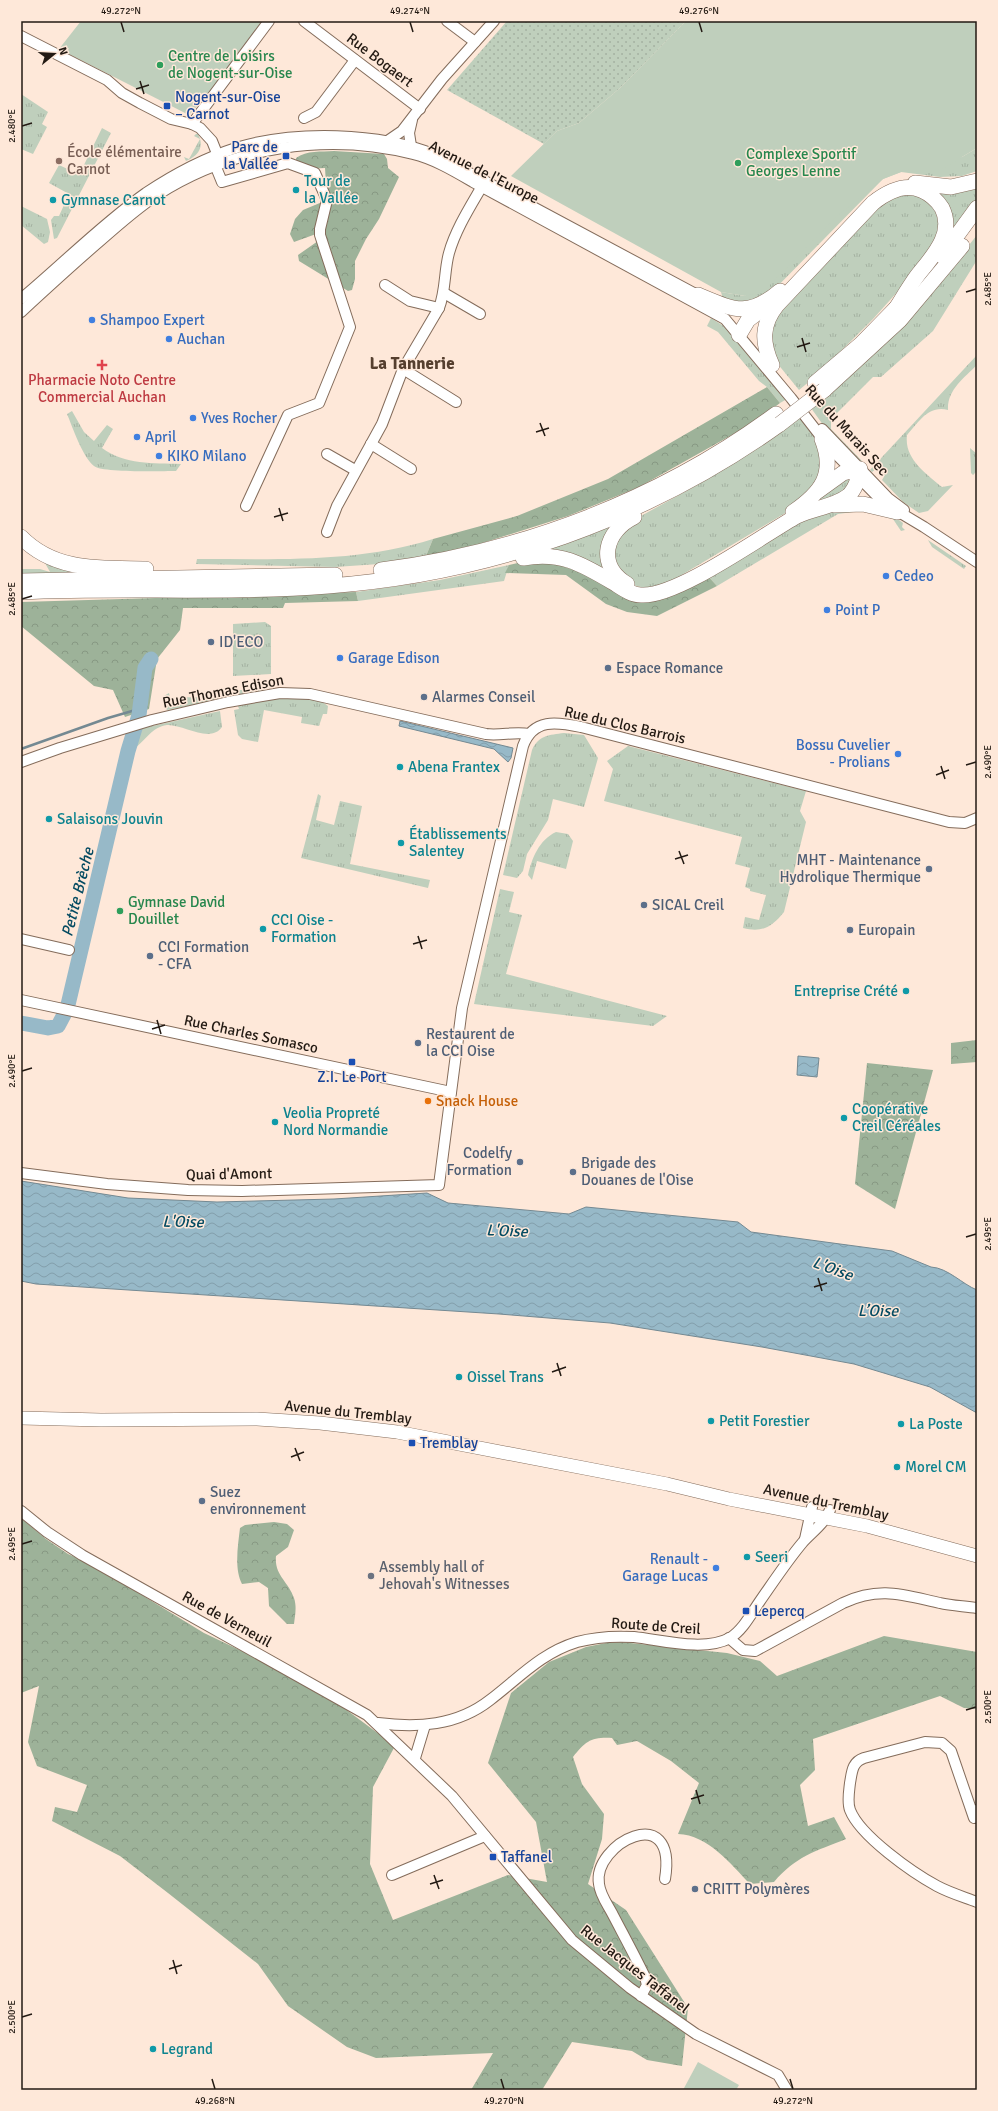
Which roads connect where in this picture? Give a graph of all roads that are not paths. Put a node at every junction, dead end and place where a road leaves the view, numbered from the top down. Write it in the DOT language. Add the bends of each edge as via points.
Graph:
graph roads {
  1 [pos="269,21"];
  2 [pos="304,21"];
  3 [pos="447,21"];
  4 [pos="494,21"];
  5 [pos="21,36"];
  6 [pos="475,42"];
  7 [pos="355,60"];
  8 [pos="420,109"];
  9 [pos="304,118"];
  10 [pos="413,118"];
  11 [pos="192,124"];
  12 [pos="386,142"];
  13 [pos="411,146"];
  14 [pos="216,160"];
  15 [pos="977,181"];
  16 [pos="484,183"];
  17 [pos="977,208"];
  18 [pos="977,226"];
  19 [pos="385,285"];
  20 [pos="783,289"];
  21 [pos="444,293"];
  22 [pos="698,295"];
  23 [pos="21,299"];
  24 [pos="439,308"];
  25 [pos="895,310"];
  26 [pos="21,312"];
  27 [pos="480,314"];
  28 [pos="770,314"];
  29 [pos="747,339"];
  30 [pos="772,365"];
  31 [pos="403,369"];
  32 [pos="820,387"];
  33 [pos="456,402"];
  34 [pos="778,419"];
  35 [pos="822,439"];
  36 [pos="371,444"];
  37 [pos="327,454"];
  38 [pos="411,469"];
  39 [pos="355,470"];
  40 [pos="857,472"];
  41 [pos="701,475"];
  42 [pos="818,491"];
  43 [pos="828,505"];
  44 [pos="246,506"];
  45 [pos="897,512"];
  46 [pos="924,527"];
  47 [pos="327,532"];
  48 [pos="21,537"];
  49 [pos="977,562"];
  50 [pos="445,570"];
  51 [pos="321,576"];
  52 [pos="21,581"];
  53 [pos="21,592"];
  54 [pos="529,734"];
  55 [pos="21,762"];
  56 [pos="977,818"];
  57 [pos="21,939"];
  58 [pos="69,950"];
  59 [pos="21,1000"];
  60 [pos="451,1092"];
  61 [pos="21,1173"];
  62 [pos="21,1418"];
  63 [pos="21,1511"];
  64 [pos="811,1515"];
  65 [pos="827,1517"];
  66 [pos="804,1541"];
  67 [pos="977,1551"];
  68 [pos="977,1556"];
  69 [pos="977,1608"];
  70 [pos="729,1638"];
  71 [pos="378,1723"];
  72 [pos="425,1725"];
  73 [pos="415,1758"];
  74 [pos="976,1818"];
  75 [pos="485,1836"];
  76 [pos="392,1875"];
  77 [pos="665,1879"];
  78 [pos="977,1902"];
  79 [pos="641,1996"];
  80 [pos="787,2090"];
  1 -- 11 [label="street"];
  2 -- 7 [label="street, Rue Bogaert"];
  3 -- 6 [label="street"];
  4 -- 6 [label="street"];
  5 -- 11 [label="street" via="106,80 140,103 174,120"];
  6 -- 8 [label="street" via="442,79"];
  7 -- 8 [label="street, Rue Bogaert"];
  7 -- 9 [label="street" via="316,112"];
  8 -- 10 [label="street"];
  10 -- 12 [label="street" via="399,134"];
  10 -- 13 [label="street"];
  11 -- 14 [label="street" via="206,134"];
  12 -- 13 [label="street, Avenue de l'Europe"];
  12 -- 14 [label="street, Avenue de l'Europe" via="342,137 302,138 250,145"];
  13 -- 16 [label="street, Avenue de l'Europe" via="441,157"];
  14 -- 16 [label="street, Avenue de l'Europe" via="285,148 358,146 421,156"];
  14 -- 23 [label="street, Avenue de l'Europe" via="179,173 140,198"];
  14 -- 26 [label="street, Avenue de l'Europe" via="150,200 80,258"];
  14 -- 44 [label="street" via="222,182 288,163 315,173 327,200 320,236 350,327 319,403 288,414"];
  15 -- 20 [label="highway" via="952,187 907,183 885,189 861,208"];
  16 -- 21 [label="street" via="452,245 446,266"];
  16 -- 22 [label="street, Avenue de l'Europe"];
  16 -- 29 [label="street, Avenue de l'Europe" via="717,314"];
  17 -- 25 [label="highway" via="934,265"];
  18 -- 32 [label="highway" via="942,272 900,320"];
  19 -- 24 [label="street" via="410,302"];
  20 -- 22 [label="highway" via="767,302 748,309 725,306"];
  20 -- 29 [label="highway" via="772,302 748,320"];
  21 -- 24 [label="street"];
  21 -- 27 [label="street"];
  22 -- 29 [label="street, Avenue de l'Europe" via="723,311"];
  24 -- 31 [label="street"];
  25 -- 28 [label="highway" via="936,251 946,229 945,216 940,204 927,193 915,188 893,191 873,203"];
  25 -- 32 [label="highway"];
  28 -- 29 [label="highway"];
  28 -- 30 [label="highway" via="764,339"];
  29 -- 30 [label="street, Rue du Marais Sec"];
  29 -- 35 [label="street, Rue du Marais Sec"];
  30 -- 40 [label="street, Rue du Marais Sec"];
  31 -- 33 [label="street"];
  31 -- 36 [label="street" via="385,418"];
  32 -- 34 [label="highway, bridge"];
  34 -- 41 [label="highway"];
  34 -- 51 [label="highway" via="661,484 559,528 450,559"];
  35 -- 40 [label="street, Rue du Marais Sec"];
  35 -- 42 [label="highway" via="828,465 824,481"];
  36 -- 38 [label="street"];
  36 -- 39 [label="street"];
  37 -- 39 [label="street"];
  39 -- 47 [label="street"];
  40 -- 42 [label="highway" via="836,477"];
  40 -- 43 [label="highway" via="850,494"];
  40 -- 45 [label="street, Rue du Marais Sec" via="886,506"];
  40 -- 46 [label="street, Rue du Marais Sec"];
  41 -- 42 [label="highway" via="663,501 625,521 614,532 608,547 609,558 613,571 623,582 634,588 646,590 675,582 791,512"];
  41 -- 50 [label="highway" via="636,508 572,534 501,557"];
  43 -- 45 [label="highway" via="863,504"];
  43 -- 50 [label="highway" via="800,515 678,586 655,594 632,594 580,564 554,556"];
  45 -- 46 [label="street, Rue du Marais Sec"];
  46 -- 49 [label="street, Rue du Marais Sec"];
  48 -- 51 [label="highway" via="35,550 53,559 85,567"];
  50 -- 53 [label="highway" via="382,581 314,587"];
  51 -- 52 [label="highway"];
  54 -- 55 [label="street, Rue Thomas Edison" via="486,734 294,692 239,700 143,722"];
  54 -- 56 [label="street, Rue du Clos Barrois" via="535,728 549,724 574,726 942,820 960,823"];
  54 -- 60 [label="street" via="523,746 462,1008"];
  57 -- 58 [label="street"];
  59 -- 60 [label="street, Rue Charles Somasco"];
  60 -- 61 [label="street, Quai d'Amont" via="439,1185 242,1191 188,1190 107,1184"];
  62 -- 64 [label="main road, Avenue du Tremblay" via="240,1419 368,1428 435,1438"];
  63 -- 71 [label="street, Rue de Verneuil" via="77,1552 363,1712"];
  64 -- 65 [label="main road, Avenue du Tremblay"];
  64 -- 66 [label="street, Route de Creil"];
  65 -- 66 [label="street, Route de Creil"];
  65 -- 67 [label="main road, Avenue du Tremblay" via="906,1528"];
  65 -- 68 [label="main road, Avenue du Tremblay"];
  66 -- 70 [label="street, Route de Creil" via="782,1568 743,1626"];
  69 -- 70 [label="street" via="940,1603 906,1594 879,1594 850,1600 754,1651 743,1650"];
  70 -- 72 [label="street, Route de Creil" via="708,1644 624,1637 578,1642 543,1657 485,1704 456,1718"];
  71 -- 72 [label="street, Route de Creil"];
  71 -- 73 [label="street, Rue de Verneuil"];
  72 -- 73 [label="street"];
  73 -- 75 [label="street, Rue Jacques Taffanel" via="452,1796"];
  74 -- 78 [label="street" via="951,1751 942,1743 926,1742 864,1758 857,1761 852,1768 849,1806 859,1824 888,1852 921,1876 944,1889"];
  75 -- 76 [label="street"];
  75 -- 79 [label="street, Rue Jacques Taffanel" via="572,1940"];
  77 -- 79 [label="street" via="663,1845 659,1839 649,1834 617,1846 605,1859 599,1872 601,1893 646,1978 647,1985"];
  79 -- 80 [label="street, Rue Jacques Taffanel" via="700,2036 775,2073"];
}
